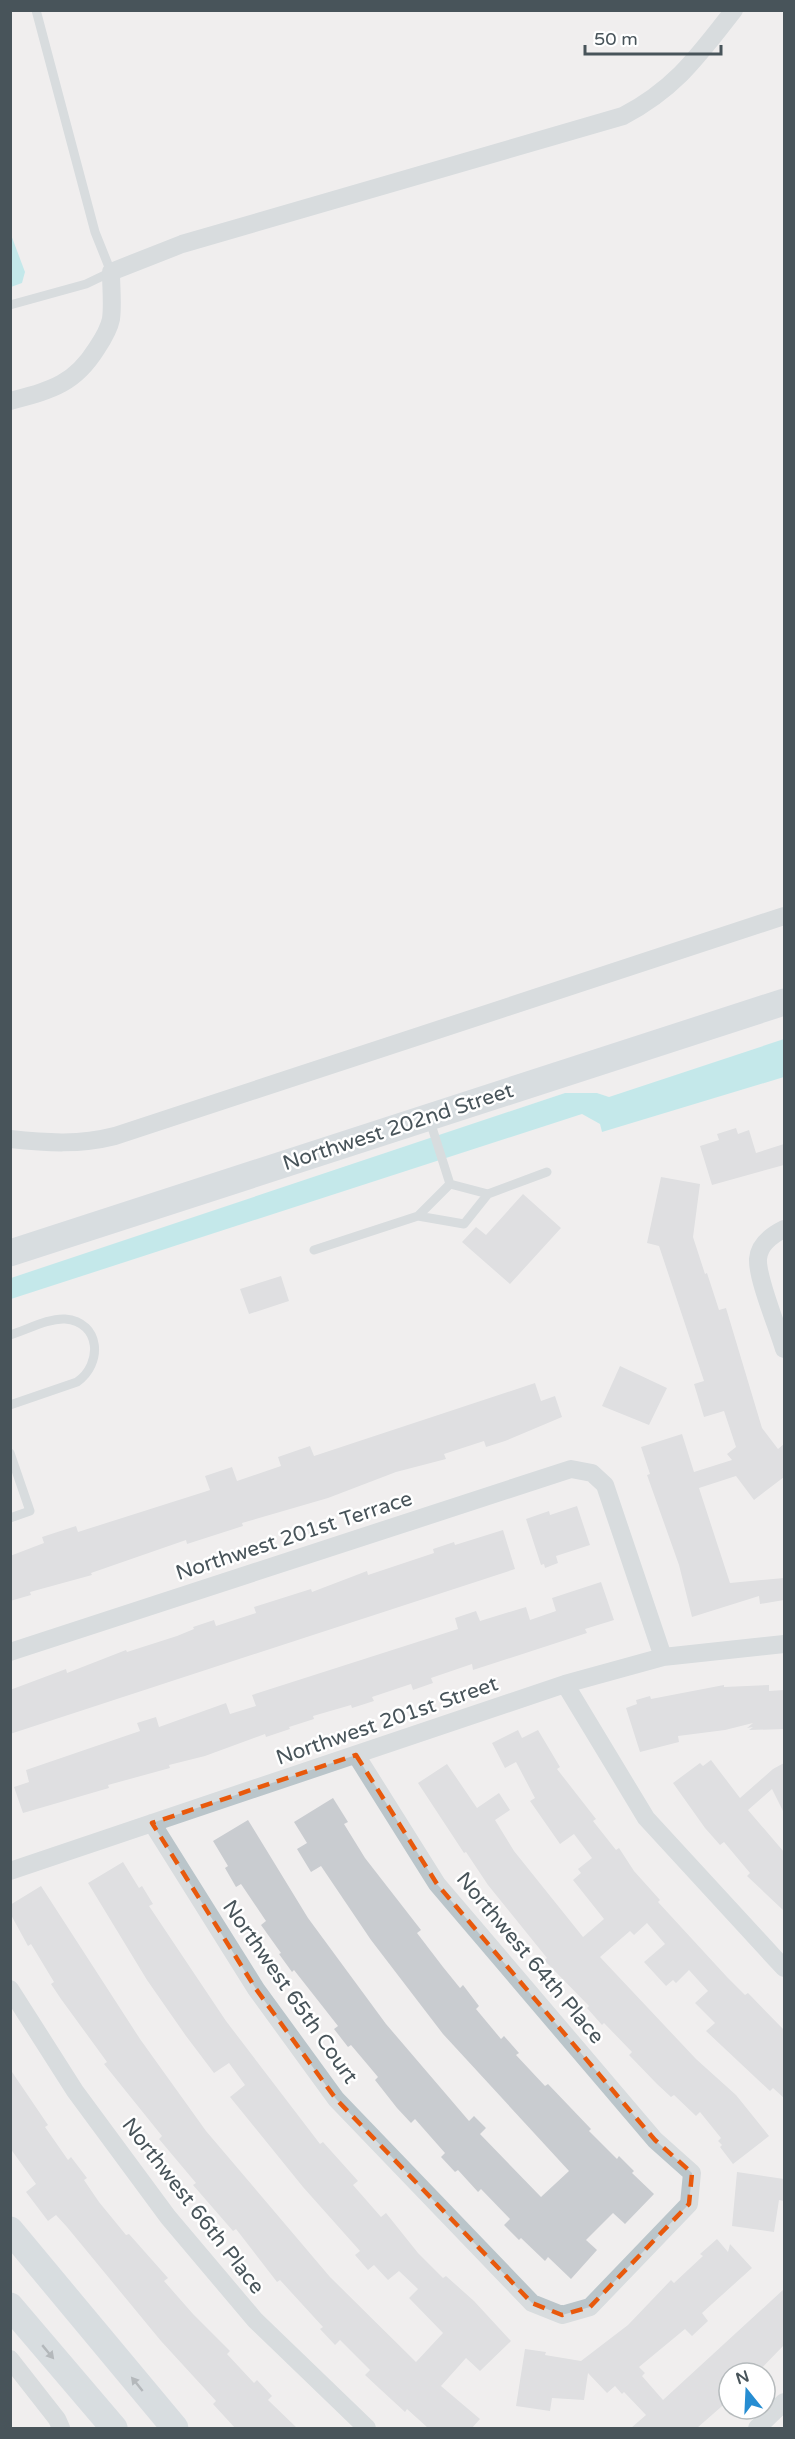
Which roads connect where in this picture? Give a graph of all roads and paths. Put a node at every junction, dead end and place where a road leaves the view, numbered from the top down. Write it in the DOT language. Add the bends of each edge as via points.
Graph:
graph roads {
  1 [pos="36,10"];
  2 [pos="734,10"];
  3 [pos="111,272"];
  4 [pos="10,305"];
  5 [pos="10,401"];
  6 [pos="784,916"];
  7 [pos="784,1002"];
  8 [pos="431,1126"];
  9 [pos="10,1139"];
  10 [pos="547,1172"];
  11 [pos="450,1184"];
  12 [pos="488,1194"];
  13 [pos="418,1216"];
  14 [pos="784,1229"];
  15 [pos="314,1250"];
  16 [pos="10,1253"];
  17 [pos="10,1335"];
  18 [pos="784,1349"];
  19 [pos="10,1405"];
  20 [pos="10,1453"];
  21 [pos="14,1474"];
  22 [pos="10,1518"];
  23 [pos="784,1644"];
  24 [pos="10,1652"];
  25 [pos="663,1657"];
  26 [pos="565,1684"];
  27 [pos="356,1755"];
  28 [pos="152,1823"];
  29 [pos="10,1871"];
  30 [pos="784,1968"];
  31 [pos="10,1989"];
  32 [pos="10,2230"];
  33 [pos="532,2303"];
  34 [pos="10,2307"];
  35 [pos="10,2359"];
  36 [pos="784,2402"];
  37 [pos="61,2428"];
  38 [pos="114,2428"];
  39 [pos="175,2428"];
  40 [pos="367,2428"];
  41 [pos="757,2428"];
  1 -- 3 [label="lane" via="95,232"];
  2 -- 3 [label="street" via="692,65 669,87 623,116 182,244"];
  3 -- 4 [label="lane" via="86,284"];
  3 -- 5 [label="street" via="111,319 90,358 73,378 56,388"];
  6 -- 9 [label="street" via="116,1136 71,1144"];
  7 -- 8 [label="street, Northwest 202nd Street"];
  8 -- 11 [label="lane"];
  8 -- 16 [label="street, Northwest 202nd Street"];
  10 -- 12 [label="lane"];
  11 -- 12 [label="lane"];
  11 -- 13 [label="lane"];
  12 -- 13 [label="lane" via="464,1224"];
  13 -- 15 [label="lane"];
  14 -- 18 [label="street" via="770,1236 758,1259"];
  17 -- 19 [label="lane" via="65,1319 85,1328 92,1336 95,1357 86,1376 77,1382"];
  20 -- 21 [label="lane"];
  21 -- 22 [label="lane" via="30,1511"];
  23 -- 25 [label="street, Northwest 201st Street"];
  24 -- 25 [label="street, Northwest 201st Terrace" via="571,1469 592,1473 605,1485"];
  25 -- 26 [label="street, Northwest 201st Street"];
  26 -- 27 [label="street, Northwest 201st Street"];
  26 -- 30 [label="street" via="646,1818"];
  27 -- 28 [label="street, Northwest 201st Street"];
  27 -- 33 [label="street, Northwest 64th Place" via="437,1884 655,2140 692,2173 689,2204 590,2307 562,2314"];
  28 -- 29 [label="street, Northwest 201st Street"];
  28 -- 33 [label="street, Northwest 65th Court" via="256,1989 336,2100"];
  31 -- 40 [label="street, Northwest 66th Place" via="75,2091 168,2217 255,2320"];
  39 -- 32 [label="street, one-way"];
  34 -- 38 [label="street, one-way"];
  35 -- 37 [label="street"];
  36 -- 41 [label="street"];
}
